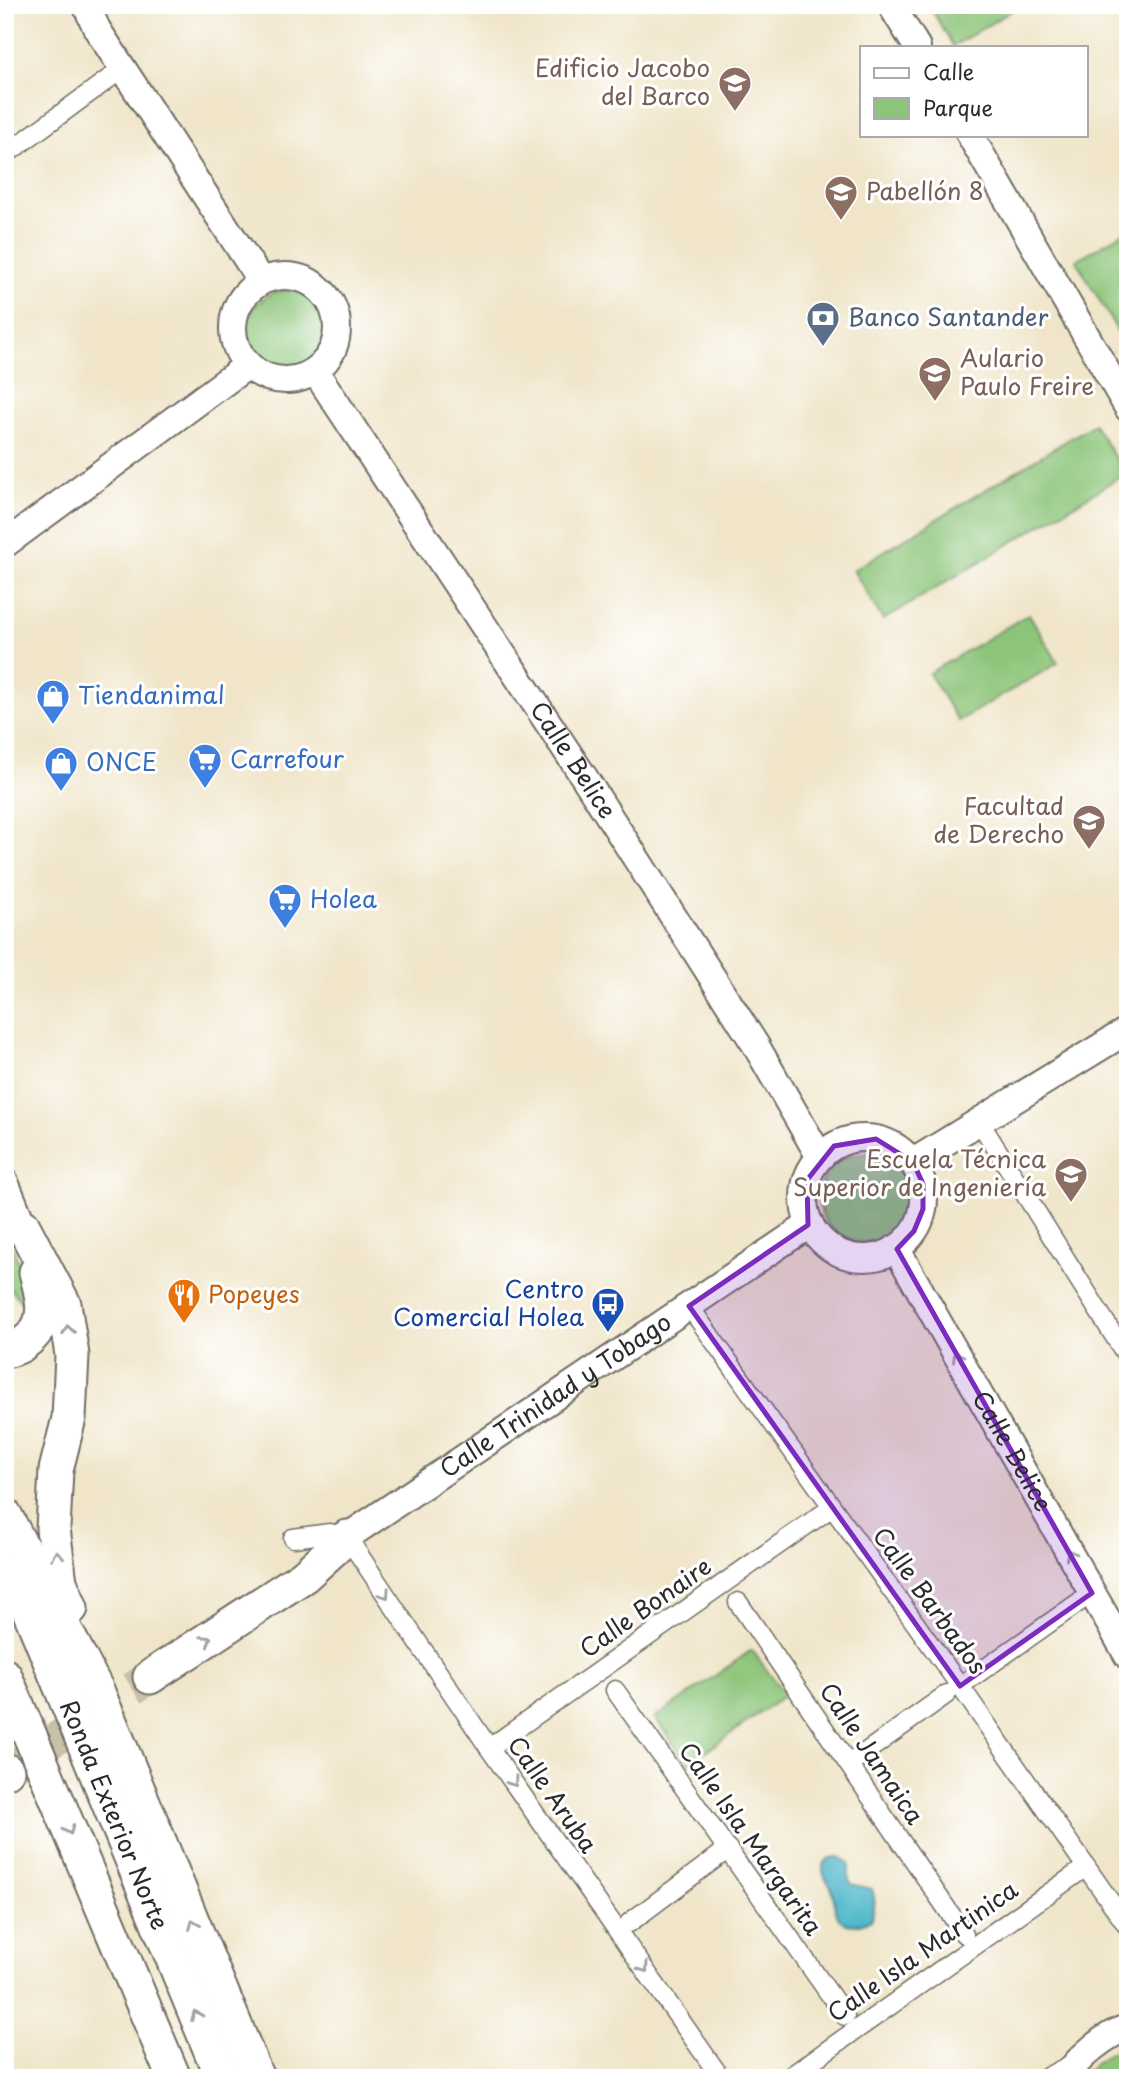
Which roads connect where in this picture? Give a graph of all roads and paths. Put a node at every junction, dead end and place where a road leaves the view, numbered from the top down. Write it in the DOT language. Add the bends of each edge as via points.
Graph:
graph roads {
  1 [pos="71,5"];
  2 [pos="86,5"];
  3 [pos="891,5"];
  4 [pos="101,27"];
  5 [pos="916,46"];
  6 [pos="122,69"];
  7 [pos="971,136"];
  8 [pos="5,155"];
  9 [pos="261,281"];
  10 [pos="248,365"];
  11 [pos="315,371"];
  12 [pos="1128,408"];
  13 [pos="5,544"];
  14 [pos="1128,1030"];
  15 [pos="979,1121"];
  16 [pos="820,1157"];
  17 [pos="912,1162"];
  18 [pos="5,1182"];
  19 [pos="810,1224"];
  20 [pos="23,1226"];
  21 [pos="896,1248"];
  22 [pos="689,1306"];
  23 [pos="5,1351"];
  24 [pos="1128,1358"];
  25 [pos="831,1508"];
  26 [pos="5,1515"];
  27 [pos="347,1537"];
  28 [pos="293,1538"];
  29 [pos="5,1553"];
  30 [pos="1092,1593"];
  31 [pos="738,1602"];
  32 [pos="1128,1656"];
  33 [pos="5,1676"];
  34 [pos="150,1677"];
  35 [pos="97,1689"];
  36 [pos="615,1690"];
  37 [pos="954,1690"];
  38 [pos="5,1696"];
  39 [pos="489,1748"];
  40 [pos="849,1765"];
  41 [pos="56,1798"];
  42 [pos="728,1849"];
  43 [pos="1086,1867"];
  44 [pos="629,1923"];
  45 [pos="1128,1927"];
  46 [pos="964,1934"];
  47 [pos="845,2016"];
  48 [pos="1126,2027"];
  49 [pos="157,2037"];
  50 [pos="1070,2071"];
  51 [pos="167,2078"];
  52 [pos="174,2078"];
  53 [pos="222,2078"];
  54 [pos="257,2078"];
  55 [pos="721,2078"];
  56 [pos="788,2078"];
  57 [pos="1045,2078"];
  1 -- 4 [label="street" via="84,25"];
  2 -- 4 [label="street"];
  3 -- 5 [label="street"];
  4 -- 6 [label="street"];
  6 -- 8 [label="street"];
  6 -- 9 [label="street"];
  7 -- 12 [label="street"];
  9 -- 10 [label="street" via="242,298 233,319 235,343"];
  9 -- 11 [label="street" via="279,276 299,278 329,299 337,319 336,339 329,357"];
  10 -- 11 [label="street" via="281,380"];
  10 -- 13 [label="street"];
  11 -- 16 [label="street, Calle Belice" via="584,777 755,1044"];
  14 -- 15 [label="street"];
  15 -- 17 [label="street"];
  15 -- 24 [label="street"];
  16 -- 17 [label="street" via="842,1142 867,1138 892,1145"];
  16 -- 19 [label="street" via="804,1189"];
  17 -- 21 [label="street" via="923,1184 923,1209 914,1231"];
  18 -- 20 [label="street"];
  19 -- 21 [label="street" via="823,1242 842,1254 864,1258"];
  19 -- 22 [label="street, Calle Trinidad y Tobago"];
  20 -- 23 [label="highway" via="44,1300 41,1322 37,1332 17,1349"];
  35 -- 20 [label="highway, one-way" via="97,1670 60,1583 53,1529 56,1470 69,1418 72,1355 64,1304"];
  30 -- 21 [label="street, Calle Belice, one-way"];
  22 -- 25 [label="street, Calle Barbados"];
  22 -- 27 [label="street, Calle Trinidad y Tobago"];
  25 -- 37 [label="street, Calle Barbados"];
  25 -- 39 [label="street, Calle Bonaire"];
  26 -- 35 [label="highway"];
  27 -- 28 [label="street" via="330,1533"];
  34 -- 27 [label="highway, one-way" via="304,1576"];
  27 -- 39 [label="street, Calle Aruba, one-way"];
  53 -- 29 [label="highway, Ronda Exterior Norte, one-way"];
  30 -- 32 [label="street, Calle Belice"];
  30 -- 37 [label="street"];
  31 -- 40 [label="street, Calle Jamaica"];
  33 -- 41 [label="highway, Ronda Exterior Norte"];
  54 -- 35 [label="highway, one-way"];
  36 -- 42 [label="street, Calle Isla Margarita"];
  37 -- 40 [label="street"];
  37 -- 43 [label="street, Calle Barbados"];
  38 -- 41 [label="highway"];
  39 -- 55 [label="street, Calle Aruba, one-way"];
  40 -- 46 [label="street, Calle Jamaica"];
  41 -- 49 [label="highway, Ronda Exterior Norte, one-way"];
  42 -- 44 [label="street"];
  42 -- 47 [label="street, Calle Isla Margarita"];
  43 -- 45 [label="street, Calle Barbados"];
  43 -- 56 [label="street, Calle Isla Martinica"];
  48 -- 50 [label="street"];
  49 -- 51 [label="highway"];
  49 -- 52 [label="highway, Ronda Exterior Norte"];
  50 -- 57 [label="street"];
}
